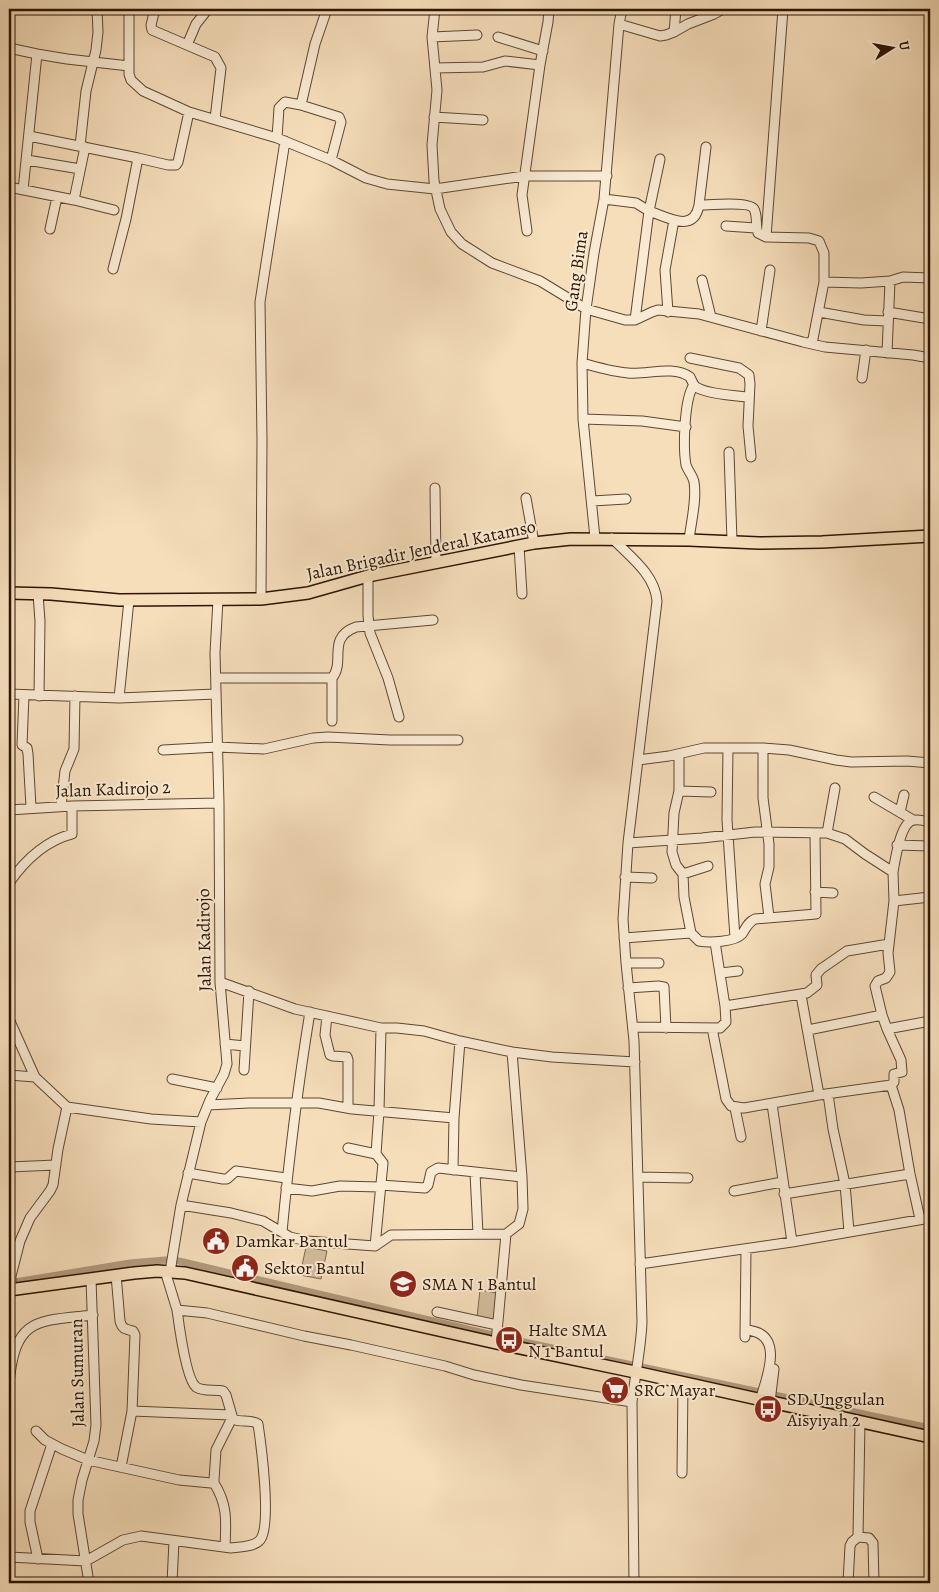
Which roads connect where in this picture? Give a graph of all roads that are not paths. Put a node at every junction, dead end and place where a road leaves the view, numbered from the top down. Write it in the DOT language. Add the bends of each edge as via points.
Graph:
graph roads {
  1 [pos="97,9"];
  2 [pos="129,9"];
  3 [pos="155,9"];
  4 [pos="208,9"];
  5 [pos="328,9"];
  6 [pos="435,9"];
  7 [pos="549,9"];
  8 [pos="622,9"];
  9 [pos="676,9"];
  10 [pos="724,9"];
  11 [pos="783,9"];
  12 [pos="620,24"];
  13 [pos="674,32"];
  14 [pos="477,35"];
  15 [pos="432,37"];
  16 [pos="498,37"];
  17 [pos="187,45"];
  18 [pos="9,48"];
  19 [pos="543,51"];
  20 [pos="37,54"];
  21 [pos="93,62"];
  22 [pos="540,65"];
  23 [pos="129,66"];
  24 [pos="435,68"];
  25 [pos="301,105"];
  26 [pos="189,112"];
  27 [pos="434,116"];
  28 [pos="215,119"];
  29 [pos="482,120"];
  30 [pos="29,136"];
  31 [pos="281,140"];
  32 [pos="82,147"];
  33 [pos="706,147"];
  34 [pos="138,158"];
  35 [pos="27,160"];
  36 [pos="331,160"];
  37 [pos="660,160"];
  38 [pos="80,169"];
  39 [pos="524,176"];
  40 [pos="607,176"];
  41 [pos="9,187"];
  42 [pos="435,189"];
  43 [pos="23,190"];
  44 [pos="56,197"];
  45 [pos="604,199"];
  46 [pos="74,200"];
  47 [pos="699,206"];
  48 [pos="114,210"];
  49 [pos="649,211"];
  50 [pos="674,220"];
  51 [pos="726,226"];
  52 [pos="756,228"];
  53 [pos="50,229"];
  54 [pos="527,231"];
  55 [pos="766,237"];
  56 [pos="113,269"];
  57 [pos="770,270"];
  58 [pos="930,278"];
  59 [pos="702,280"];
  60 [pos="890,281"];
  61 [pos="824,282"];
  62 [pos="586,310"];
  63 [pos="668,312"];
  64 [pos="819,312"];
  65 [pos="888,316"];
  66 [pos="711,317"];
  67 [pos="930,319"];
  68 [pos="635,320"];
  69 [pos="761,331"];
  70 [pos="812,344"];
  71 [pos="866,350"];
  72 [pos="887,353"];
  73 [pos="690,358"];
  74 [pos="930,358"];
  75 [pos="582,363"];
  76 [pos="862,378"];
  77 [pos="694,385"];
  78 [pos="748,397"];
  79 [pos="583,419"];
  80 [pos="686,427"];
  81 [pos="728,452"];
  82 [pos="751,457"];
  83 [pos="435,488"];
  84 [pos="526,498"];
  85 [pos="626,499"];
  86 [pos="592,501"];
  87 [pos="930,536"];
  88 [pos="595,538"];
  89 [pos="612,538"];
  90 [pos="689,540"];
  91 [pos="732,541"];
  92 [pos="534,543"];
  93 [pos="520,546"];
  94 [pos="436,562"];
  95 [pos="368,576"];
  96 [pos="9,593"];
  97 [pos="38,594"];
  98 [pos="522,594"];
  99 [pos="262,599"];
  100 [pos="129,600"];
  101 [pos="218,600"];
  102 [pos="433,620"];
  103 [pos="368,626"];
  104 [pos="216,678"];
  105 [pos="332,678"];
  106 [pos="9,694"];
  107 [pos="216,694"];
  108 [pos="24,695"];
  109 [pos="39,696"];
  110 [pos="75,696"];
  111 [pos="119,698"];
  112 [pos="399,717"];
  113 [pos="332,721"];
  114 [pos="458,740"];
  115 [pos="217,747"];
  116 [pos="728,748"];
  117 [pos="762,748"];
  118 [pos="163,750"];
  119 [pos="679,754"];
  120 [pos="638,760"];
  121 [pos="930,763"];
  122 [pos="835,788"];
  123 [pos="679,791"];
  124 [pos="710,792"];
  125 [pos="904,795"];
  126 [pos="874,797"];
  127 [pos="219,803"];
  128 [pos="61,806"];
  129 [pos="72,806"];
  130 [pos="31,807"];
  131 [pos="9,810"];
  132 [pos="900,812"];
  133 [pos="913,820"];
  134 [pos="930,822"];
  135 [pos="767,832"];
  136 [pos="815,832"];
  137 [pos="827,833"];
  138 [pos="729,835"];
  139 [pos="672,840"];
  140 [pos="628,843"];
  141 [pos="897,845"];
  142 [pos="930,846"];
  143 [pos="708,866"];
  144 [pos="893,872"];
  145 [pos="683,874"];
  146 [pos="625,877"];
  147 [pos="652,878"];
  148 [pos="9,883"];
  149 [pos="815,892"];
  150 [pos="833,893"];
  151 [pos="930,897"];
  152 [pos="894,901"];
  153 [pos="768,917"];
  154 [pos="691,933"];
  155 [pos="624,938"];
  156 [pos="735,938"];
  157 [pos="715,942"];
  158 [pos="889,944"];
  159 [pos="626,963"];
  160 [pos="659,963"];
  161 [pos="738,971"];
  162 [pos="721,973"];
  163 [pos="220,982"];
  164 [pos="628,988"];
  165 [pos="248,991"];
  166 [pos="801,994"];
  167 [pos="725,1006"];
  168 [pos="310,1012"];
  169 [pos="882,1015"];
  170 [pos="327,1016"];
  171 [pos="9,1019"];
  172 [pos="930,1021"];
  173 [pos="633,1027"];
  174 [pos="381,1028"];
  175 [pos="666,1028"];
  176 [pos="712,1028"];
  177 [pos="887,1029"];
  178 [pos="808,1030"];
  179 [pos="460,1042"];
  180 [pos="225,1044"];
  181 [pos="245,1046"];
  182 [pos="512,1052"];
  183 [pos="635,1062"];
  184 [pos="244,1070"];
  185 [pos="9,1075"];
  186 [pos="35,1077"];
  187 [pos="172,1079"];
  188 [pos="891,1085"];
  189 [pos="217,1088"];
  190 [pos="824,1094"];
  191 [pos="296,1103"];
  192 [pos="772,1104"];
  193 [pos="208,1105"];
  194 [pos="67,1107"];
  195 [pos="348,1108"];
  196 [pos="734,1108"];
  197 [pos="379,1111"];
  198 [pos="454,1118"];
  199 [pos="201,1122"];
  200 [pos="741,1137"];
  201 [pos="348,1148"];
  202 [pos="376,1154"];
  203 [pos="56,1165"];
  204 [pos="9,1166"];
  205 [pos="453,1170"];
  206 [pos="188,1173"];
  207 [pos="474,1173"];
  208 [pos="910,1174"];
  209 [pos="522,1177"];
  210 [pos="638,1177"];
  211 [pos="286,1178"];
  212 [pos="688,1178"];
  213 [pos="782,1182"];
  214 [pos="845,1184"];
  215 [pos="380,1186"];
  216 [pos="286,1188"];
  217 [pos="734,1191"];
  218 [pos="784,1194"];
  219 [pos="182,1205"];
  220 [pos="930,1218"];
  221 [pos="920,1219"];
  222 [pos="282,1232"];
  223 [pos="849,1232"];
  224 [pos="478,1234"];
  225 [pos="506,1234"];
  226 [pos="792,1242"];
  227 [pos="375,1246"];
  228 [pos="746,1249"];
  229 [pos="640,1264"];
  230 [pos="169,1268"];
  231 [pos="116,1275"];
  232 [pos="91,1279"];
  233 [pos="10,1288"];
  234 [pos="177,1310"];
  235 [pos="437,1312"];
  236 [pos="93,1315"];
  237 [pos="497,1327"];
  238 [pos="497,1342"];
  239 [pos="774,1369"];
  240 [pos="635,1370"];
  241 [pos="683,1383"];
  242 [pos="9,1384"];
  243 [pos="767,1393"];
  244 [pos="632,1402"];
  245 [pos="132,1410"];
  246 [pos="231,1416"];
  247 [pos="860,1422"];
  248 [pos="36,1431"];
  249 [pos="930,1437"];
  250 [pos="52,1444"];
  251 [pos="88,1460"];
  252 [pos="121,1468"];
  253 [pos="682,1473"];
  254 [pos="214,1483"];
  255 [pos="858,1538"];
  256 [pos="174,1541"];
  257 [pos="226,1547"];
  258 [pos="9,1557"];
  259 [pos="38,1559"];
  260 [pos="86,1561"];
  261 [pos="89,1583"];
  262 [pos="172,1583"];
  263 [pos="634,1583"];
  264 [pos="848,1583"];
  265 [pos="874,1583"];
  1 -- 21 [label="street" via="98,32"];
  2 -- 23 [label="street"];
  3 -- 17 [label="street" via="152,30"];
  4 -- 17 [label="street" via="196,24"];
  5 -- 25 [label="street" via="315,44"];
  6 -- 15 [label="street"];
  7 -- 19 [label="street"];
  8 -- 12 [label="street, Gang Bima"];
  9 -- 13 [label="street"];
  10 -- 13 [label="street"];
  11 -- 55 [label="street"];
  12 -- 13 [label="street" via="660,36"];
  12 -- 40 [label="street, Gang Bima"];
  14 -- 15 [label="street"];
  15 -- 24 [label="street"];
  16 -- 19 [label="street"];
  17 -- 28 [label="street" via="215,57 221,68"];
  18 -- 20 [label="street"];
  19 -- 22 [label="street"];
  20 -- 21 [label="street"];
  20 -- 30 [label="street"];
  21 -- 23 [label="street"];
  21 -- 32 [label="street" via="85,100"];
  22 -- 24 [label="street" via="505,61 483,67"];
  22 -- 39 [label="street"];
  23 -- 26 [label="street" via="131,80 139,88"];
  24 -- 27 [label="street"];
  25 -- 31 [label="street" via="284,102 279,108"];
  25 -- 36 [label="street" via="339,117"];
  26 -- 28 [label="street"];
  26 -- 34 [label="street" via="176,165"];
  27 -- 29 [label="street"];
  27 -- 42 [label="street" via="432,154"];
  28 -- 31 [label="street"];
  30 -- 32 [label="street"];
  30 -- 35 [label="street"];
  31 -- 36 [label="street"];
  31 -- 99 [label="street" via="260,302"];
  32 -- 34 [label="street"];
  32 -- 38 [label="street"];
  33 -- 47 [label="street"];
  34 -- 56 [label="street"];
  35 -- 38 [label="street"];
  35 -- 43 [label="street"];
  36 -- 42 [label="street" via="375,181"];
  37 -- 49 [label="street"];
  38 -- 46 [label="street"];
  39 -- 40 [label="street"];
  39 -- 42 [label="street"];
  39 -- 54 [label="street" via="522,195"];
  40 -- 45 [label="street, Gang Bima"];
  41 -- 43 [label="street"];
  42 -- 62 [label="street" via="442,216 462,244 492,263 540,281"];
  43 -- 44 [label="street"];
  44 -- 46 [label="street"];
  44 -- 53 [label="street"];
  45 -- 49 [label="street" via="636,204"];
  45 -- 62 [label="street, Gang Bima"];
  46 -- 48 [label="street"];
  47 -- 50 [label="street" via="697,215 691,220"];
  47 -- 52 [label="street" via="751,206 755,212"];
  49 -- 50 [label="street"];
  49 -- 68 [label="street"];
  50 -- 63 [label="street" via="665,270"];
  51 -- 52 [label="street"];
  52 -- 55 [label="street" via="758,234"];
  55 -- 61 [label="street" via="809,238 819,242 824,253"];
  57 -- 69 [label="street"];
  58 -- 60 [label="street" via="904,277"];
  59 -- 66 [label="street"];
  60 -- 61 [label="street"];
  60 -- 65 [label="street"];
  61 -- 64 [label="street"];
  62 -- 68 [label="street"];
  62 -- 75 [label="street, Gang Bima"];
  63 -- 66 [label="street"];
  63 -- 68 [label="street" via="658,310"];
  64 -- 65 [label="street" via="864,320"];
  64 -- 70 [label="street"];
  65 -- 67 [label="street"];
  65 -- 72 [label="street"];
  66 -- 69 [label="street"];
  69 -- 70 [label="street"];
  70 -- 71 [label="street"];
  71 -- 72 [label="street"];
  71 -- 76 [label="street"];
  72 -- 74 [label="street"];
  73 -- 78 [label="street" via="739,368 747,373 750,379"];
  75 -- 77 [label="street" via="623,373 662,371 683,374 690,377"];
  75 -- 79 [label="street, Gang Bima"];
  77 -- 78 [label="street" via="698,389"];
  77 -- 80 [label="street" via="687,401"];
  78 -- 82 [label="street"];
  79 -- 80 [label="street" via="642,421"];
  79 -- 86 [label="street, Gang Bima"];
  80 -- 90 [label="street" via="686,466 694,483"];
  81 -- 91 [label="street"];
  83 -- 94 [label="street"];
  84 -- 92 [label="street"];
  85 -- 86 [label="street"];
  86 -- 88 [label="street, Gang Bima"];
  87 -- 91 [label="main road, Jalan Brigadir Jenderal Katamso" via="822,542"];
  88 -- 89 [label="main road, Jalan Brigadir Jenderal Katamso"];
  88 -- 92 [label="main road, Jalan Brigadir Jenderal Katamso"];
  89 -- 90 [label="main road, Jalan Brigadir Jenderal Katamso"];
  89 -- 120 [label="street" via="650,578 657,594"];
  90 -- 91 [label="main road, Jalan Brigadir Jenderal Katamso"];
  92 -- 93 [label="main road, Jalan Brigadir Jenderal Katamso"];
  93 -- 94 [label="main road, Jalan Brigadir Jenderal Katamso"];
  93 -- 98 [label="street"];
  94 -- 95 [label="main road, Jalan Brigadir Jenderal Katamso"];
  95 -- 99 [label="main road, Jalan Brigadir Jenderal Katamso" via="308,593"];
  95 -- 103 [label="street"];
  96 -- 97 [label="main road, Jalan Brigadir Jenderal Katamso"];
  97 -- 100 [label="main road, Jalan Brigadir Jenderal Katamso"];
  97 -- 109 [label="street"];
  99 -- 101 [label="main road, Jalan Brigadir Jenderal Katamso"];
  100 -- 101 [label="main road, Jalan Brigadir Jenderal Katamso"];
  100 -- 111 [label="street"];
  101 -- 104 [label="street, Jalan Kadirojo"];
  102 -- 103 [label="street"];
  103 -- 105 [label="street" via="350,629 341,637 336,672"];
  103 -- 112 [label="street"];
  104 -- 105 [label="street"];
  104 -- 107 [label="street, Jalan Kadirojo"];
  105 -- 113 [label="street"];
  106 -- 108 [label="street"];
  107 -- 111 [label="street"];
  107 -- 115 [label="street, Jalan Kadirojo"];
  108 -- 109 [label="street"];
  108 -- 130 [label="street" via="22,745 28,754"];
  109 -- 110 [label="street"];
  110 -- 111 [label="street"];
  110 -- 128 [label="street" via="74,749 65,771"];
  114 -- 115 [label="street" via="328,737 264,749"];
  115 -- 118 [label="street"];
  115 -- 127 [label="street, Jalan Kadirojo"];
  116 -- 117 [label="street"];
  116 -- 119 [label="street" via="704,748"];
  116 -- 138 [label="street"];
  117 -- 121 [label="street" via="851,762"];
  117 -- 135 [label="street"];
  119 -- 120 [label="street"];
  119 -- 123 [label="street"];
  120 -- 140 [label="street"];
  122 -- 137 [label="street"];
  123 -- 124 [label="street"];
  123 -- 139 [label="street"];
  125 -- 132 [label="street"];
  126 -- 132 [label="street"];
  127 -- 129 [label="street, Jalan Kadirojo 2"];
  127 -- 163 [label="street, Jalan Kadirojo"];
  128 -- 129 [label="street, Jalan Kadirojo 2"];
  128 -- 130 [label="street, Jalan Kadirojo 2"];
  129 -- 148 [label="street" via="72,834 46,845 27,860"];
  130 -- 131 [label="street, Jalan Kadirojo 2"];
  132 -- 133 [label="street"];
  133 -- 134 [label="street"];
  133 -- 141 [label="street" via="908,823"];
  135 -- 136 [label="street"];
  135 -- 138 [label="street"];
  135 -- 153 [label="street" via="769,867 765,884"];
  136 -- 137 [label="street"];
  136 -- 149 [label="street"];
  137 -- 144 [label="street" via="845,838"];
  138 -- 139 [label="street"];
  138 -- 156 [label="street"];
  139 -- 140 [label="street"];
  139 -- 145 [label="street" via="674,861"];
  140 -- 146 [label="street"];
  141 -- 142 [label="street"];
  141 -- 144 [label="street"];
  143 -- 145 [label="street"];
  144 -- 152 [label="street"];
  145 -- 154 [label="street"];
  146 -- 147 [label="street"];
  146 -- 155 [label="street"];
  149 -- 150 [label="street"];
  149 -- 153 [label="street" via="815,915"];
  151 -- 152 [label="street"];
  152 -- 158 [label="street"];
  153 -- 156 [label="street" via="752,920"];
  154 -- 155 [label="street"];
  154 -- 157 [label="street" via="699,941"];
  155 -- 159 [label="street"];
  156 -- 157 [label="street"];
  157 -- 162 [label="street"];
  158 -- 166 [label="street" via="847,951 821,969 816,975 816,987"];
  158 -- 169 [label="street" via="890,972 875,986"];
  159 -- 160 [label="street"];
  159 -- 164 [label="street"];
  161 -- 162 [label="street"];
  162 -- 167 [label="street"];
  163 -- 165 [label="street"];
  163 -- 180 [label="street, Jalan Kadirojo"];
  164 -- 173 [label="street"];
  164 -- 175 [label="street" via="664,987"];
  165 -- 168 [label="street"];
  165 -- 181 [label="street"];
  166 -- 167 [label="street"];
  166 -- 178 [label="street"];
  167 -- 176 [label="street" via="726,1022 722,1027"];
  168 -- 170 [label="street"];
  168 -- 191 [label="street"];
  169 -- 177 [label="street"];
  169 -- 178 [label="street"];
  170 -- 174 [label="street"];
  170 -- 195 [label="street" via="325,1035 330,1055 347,1057 348,1060"];
  171 -- 186 [label="street"];
  172 -- 177 [label="street"];
  173 -- 175 [label="street"];
  173 -- 183 [label="street"];
  174 -- 179 [label="street" via="424,1031"];
  174 -- 197 [label="street"];
  175 -- 176 [label="street"];
  176 -- 196 [label="street" via="726,1099"];
  177 -- 188 [label="street" via="902,1068 901,1072 894,1074"];
  178 -- 190 [label="street"];
  179 -- 182 [label="street"];
  179 -- 198 [label="street"];
  180 -- 181 [label="street"];
  180 -- 189 [label="street, Jalan Kadirojo" via="226,1069"];
  181 -- 184 [label="street"];
  182 -- 183 [label="street"];
  182 -- 209 [label="street"];
  183 -- 210 [label="street"];
  185 -- 186 [label="street"];
  186 -- 194 [label="street"];
  187 -- 189 [label="street"];
  188 -- 190 [label="street"];
  188 -- 208 [label="street"];
  189 -- 193 [label="street, Jalan Kadirojo"];
  190 -- 192 [label="street"];
  190 -- 214 [label="street"];
  191 -- 193 [label="street"];
  191 -- 195 [label="street"];
  191 -- 211 [label="street"];
  192 -- 196 [label="street"];
  192 -- 213 [label="street"];
  193 -- 199 [label="street, Jalan Kadirojo"];
  194 -- 199 [label="street" via="151,1119"];
  194 -- 203 [label="street"];
  195 -- 197 [label="street"];
  196 -- 200 [label="street"];
  197 -- 198 [label="street"];
  197 -- 202 [label="street"];
  198 -- 205 [label="street"];
  199 -- 206 [label="street, Jalan Kadirojo"];
  201 -- 202 [label="street"];
  202 -- 215 [label="street" via="383,1163"];
  203 -- 204 [label="street"];
  203 -- 233 [label="street" via="50,1192 30,1218 20,1240"];
  205 -- 207 [label="street"];
  205 -- 215 [label="street" via="433,1170 426,1188"];
  206 -- 211 [label="street" via="227,1179 236,1171"];
  206 -- 219 [label="street, Jalan Kadirojo"];
  207 -- 209 [label="street"];
  207 -- 224 [label="street"];
  208 -- 214 [label="street"];
  208 -- 221 [label="street"];
  209 -- 225 [label="street" via="522,1216"];
  210 -- 212 [label="street"];
  210 -- 229 [label="street"];
  211 -- 216 [label="street"];
  213 -- 217 [label="street"];
  213 -- 218 [label="street"];
  214 -- 218 [label="street"];
  214 -- 223 [label="street"];
  215 -- 216 [label="street" via="340,1186 316,1191"];
  215 -- 227 [label="street"];
  216 -- 222 [label="street"];
  218 -- 226 [label="street"];
  219 -- 222 [label="street" via="257,1219"];
  219 -- 230 [label="street, Jalan Kadirojo"];
  220 -- 221 [label="street"];
  221 -- 223 [label="street"];
  222 -- 227 [label="street" via="307,1241"];
  223 -- 226 [label="street"];
  224 -- 225 [label="street"];
  224 -- 227 [label="street" via="391,1235"];
  225 -- 237 [label="street"];
  226 -- 228 [label="street"];
  228 -- 229 [label="street"];
  228 -- 243 [label="street" via="745,1334 752,1330 762,1334 770,1347"];
  229 -- 240 [label="street" via="642,1322"];
  230 -- 231 [label="main road"];
  230 -- 234 [label="street"];
  230 -- 238 [label="main road"];
  231 -- 232 [label="main road"];
  231 -- 245 [label="street" via="122,1327 136,1335"];
  232 -- 233 [label="main road"];
  232 -- 236 [label="street, Jalan Sumuran"];
  234 -- 244 [label="street" via="207,1313 520,1385"];
  234 -- 246 [label="street" via="192,1383 202,1389 224,1392"];
  235 -- 237 [label="street"];
  236 -- 242 [label="street" via="42,1321 31,1327 15,1348"];
  236 -- 251 [label="street, Jalan Sumuran" via="96,1424"];
  237 -- 238 [label="street"];
  238 -- 240 [label="main road"];
  239 -- 243 [label="street"];
  240 -- 241 [label="main road"];
  240 -- 244 [label="street"];
  241 -- 243 [label="main road"];
  241 -- 253 [label="street"];
  243 -- 247 [label="main road"];
  244 -- 263 [label="street"];
  245 -- 246 [label="street"];
  245 -- 252 [label="street"];
  246 -- 254 [label="street" via="216,1450"];
  246 -- 257 [label="street" via="235,1421 258,1424 265,1511 260,1540 244,1547"];
  247 -- 249 [label="main road"];
  247 -- 255 [label="street"];
  248 -- 250 [label="street"];
  250 -- 251 [label="street"];
  250 -- 259 [label="street" via="30,1511"];
  251 -- 252 [label="street"];
  251 -- 260 [label="street, Jalan Sumuran" via="78,1500"];
  252 -- 254 [label="street" via="179,1480"];
  254 -- 257 [label="street" via="225,1506"];
  255 -- 264 [label="street" via="850,1546"];
  255 -- 265 [label="street" via="869,1538 873,1543"];
  256 -- 257 [label="street"];
  256 -- 260 [label="street" via="135,1537 123,1540"];
  256 -- 262 [label="street"];
  258 -- 259 [label="street"];
  259 -- 260 [label="street"];
  260 -- 261 [label="street, Jalan Sumuran"];
}
